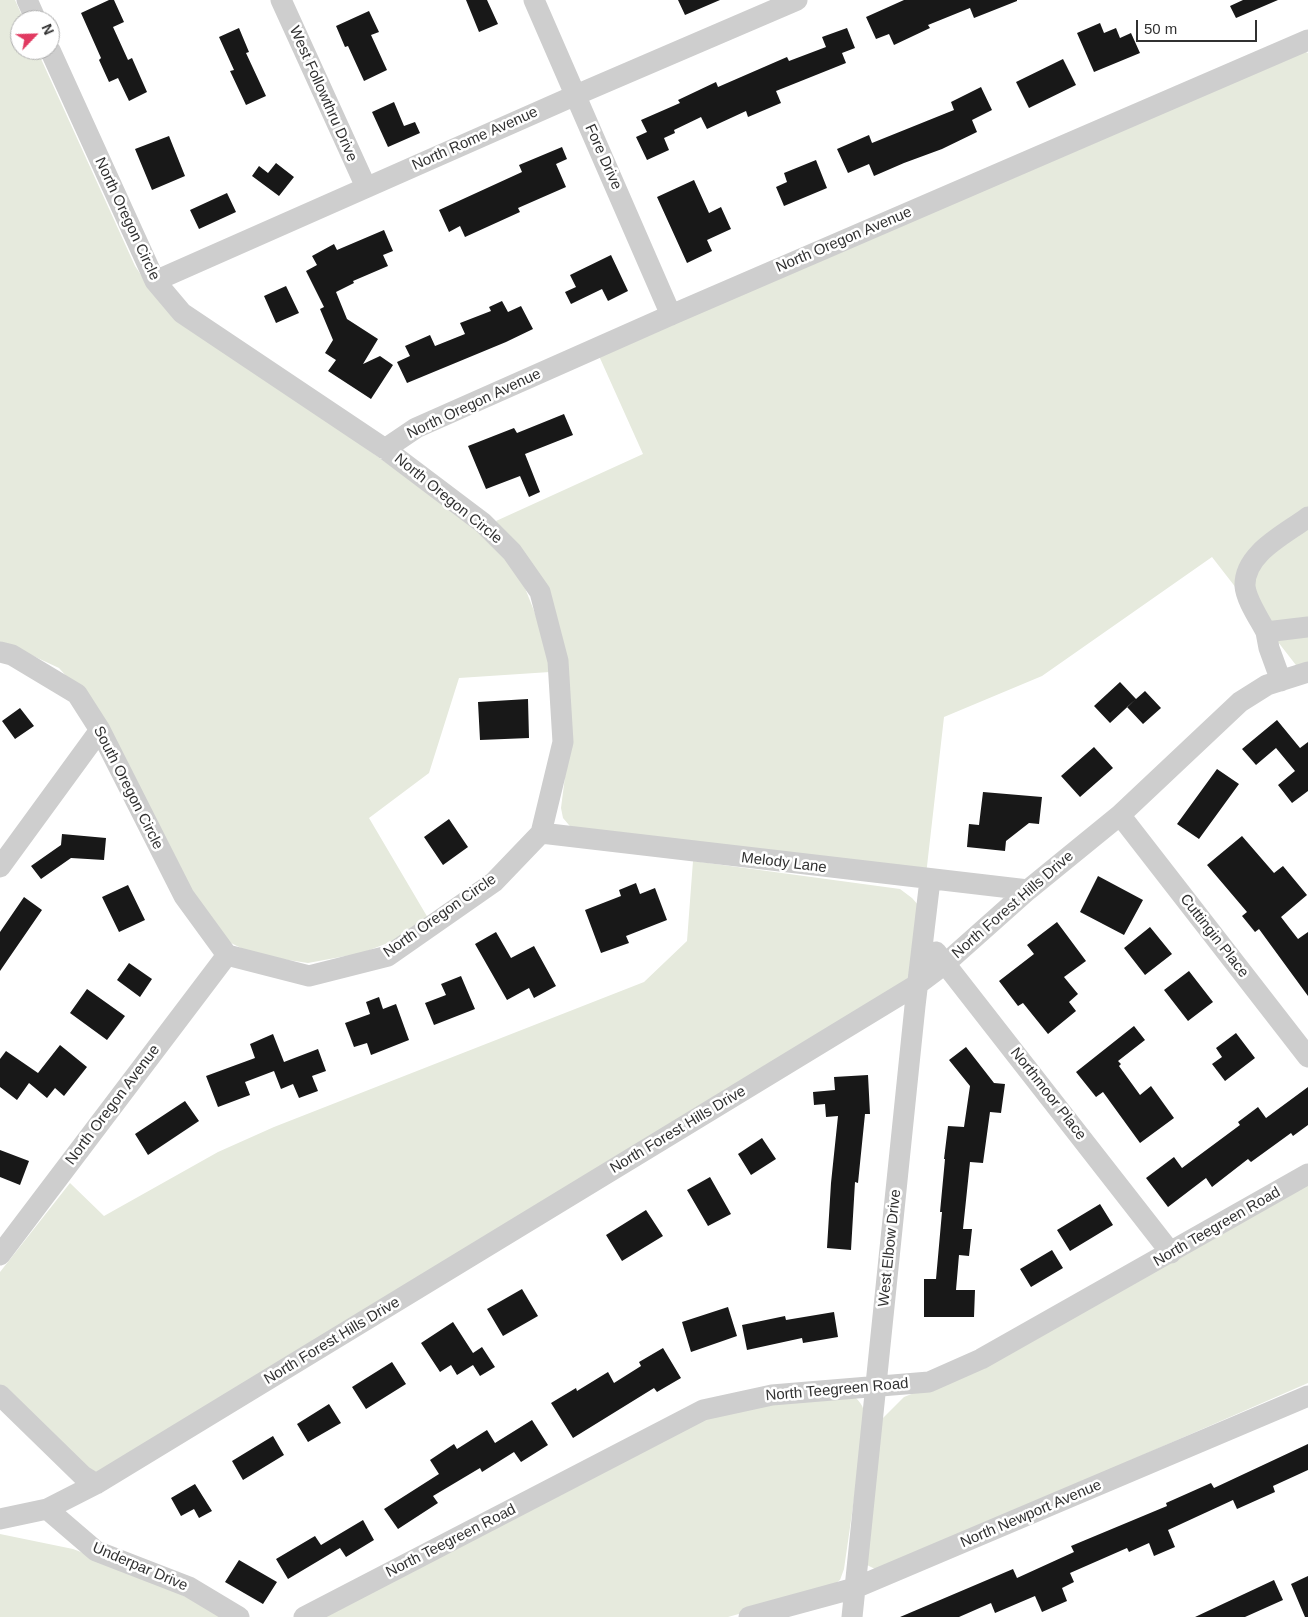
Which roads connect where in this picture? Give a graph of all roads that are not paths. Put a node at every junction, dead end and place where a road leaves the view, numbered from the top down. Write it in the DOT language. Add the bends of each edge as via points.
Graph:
graph roads {
  1 [pos="280,0"];
  2 [pos="534,0"];
  3 [pos="789,2"];
  4 [pos="1308,40"];
  5 [pos="55,60"];
  6 [pos="576,95"];
  7 [pos="366,187"];
  8 [pos="155,281"];
  9 [pos="671,315"];
  10 [pos="385,449"];
  11 [pos="1308,517"];
  12 [pos="1308,627"];
  13 [pos="1266,632"];
  14 [pos="0,652"];
  15 [pos="1308,673"];
  16 [pos="1281,681"];
  17 [pos="100,730"];
  18 [pos="1120,815"];
  19 [pos="541,833"];
  20 [pos="0,867"];
  21 [pos="930,880"];
  22 [pos="1028,890"];
  23 [pos="924,936"];
  24 [pos="227,955"];
  25 [pos="946,963"];
  26 [pos="918,984"];
  27 [pos="1308,1057"];
  28 [pos="1308,1174"];
  29 [pos="10,1226"];
  30 [pos="1171,1253"];
  31 [pos="0,1255"];
  32 [pos="876,1387"];
  33 [pos="0,1395"];
  34 [pos="1308,1396"];
  35 [pos="96,1484"];
  36 [pos="47,1509"];
  37 [pos="0,1519"];
  38 [pos="855,1588"];
  39 [pos="239,1617"];
  40 [pos="304,1617"];
  41 [pos="749,1617"];
  42 [pos="852,1617"];
  1 -- 7 [label="street, West Followthru Drive"];
  2 -- 6 [label="street, Fore Drive"];
  3 -- 6 [label="street, North Rome Avenue"];
  4 -- 9 [label="street, North Oregon Avenue"];
  5 -- 8 [label="street, North Oregon Circle"];
  6 -- 7 [label="street, North Rome Avenue"];
  6 -- 9 [label="street, Fore Drive"];
  7 -- 8 [label="street, North Rome Avenue"];
  8 -- 10 [label="street, North Oregon Circle" via="182,313"];
  9 -- 10 [label="street, North Oregon Avenue" via="416,428"];
  10 -- 19 [label="street, North Oregon Circle" via="483,523 512,552 540,592 558,661 563,742"];
  11 -- 13 [label="street" via="1254,558 1248,571 1245,587"];
  12 -- 13 [label="street"];
  13 -- 16 [label="street"];
  14 -- 17 [label="street, South Oregon Circle" via="12,655 77,694"];
  15 -- 16 [label="street, North Forest Hills Drive"];
  16 -- 18 [label="street, North Forest Hills Drive" via="1267,685 1240,702"];
  17 -- 20 [label="street"];
  17 -- 24 [label="street, South Oregon Circle" via="184,896"];
  18 -- 22 [label="street, North Forest Hills Drive"];
  18 -- 27 [label="street, Cuttingin Place"];
  19 -- 21 [label="street, Melody Lane"];
  19 -- 24 [label="street, North Oregon Circle" via="494,882 388,956 309,976"];
  21 -- 22 [label="street, Melody Lane"];
  21 -- 23 [label="street, West Elbow Drive"];
  22 -- 25 [label="street, North Forest Hills Drive"];
  23 -- 25 [label="street, Northmoor Place"];
  23 -- 26 [label="street, West Elbow Drive"];
  24 -- 29 [label="street, North Oregon Avenue"];
  25 -- 26 [label="street, North Forest Hills Drive"];
  25 -- 30 [label="street, Northmoor Place"];
  26 -- 32 [label="street, West Elbow Drive"];
  26 -- 35 [label="street, North Forest Hills Drive"];
  28 -- 30 [label="street, North Teegreen Road"];
  29 -- 31 [label="street, North Oregon Avenue"];
  30 -- 32 [label="street, North Teegreen Road" via="981,1359 929,1382"];
  32 -- 38 [label="street, West Elbow Drive"];
  32 -- 40 [label="street, North Teegreen Road" via="772,1394 703,1410"];
  33 -- 35 [label="street" via="83,1476"];
  34 -- 38 [label="street, North Newport Avenue"];
  35 -- 36 [label="street, North Forest Hills Drive"];
  36 -- 37 [label="street, North Forest Hills Drive"];
  36 -- 39 [label="street, Underpar Drive" via="96,1551 189,1587"];
  38 -- 41 [label="street, North Newport Avenue"];
  38 -- 42 [label="street, West Elbow Drive"];
}
